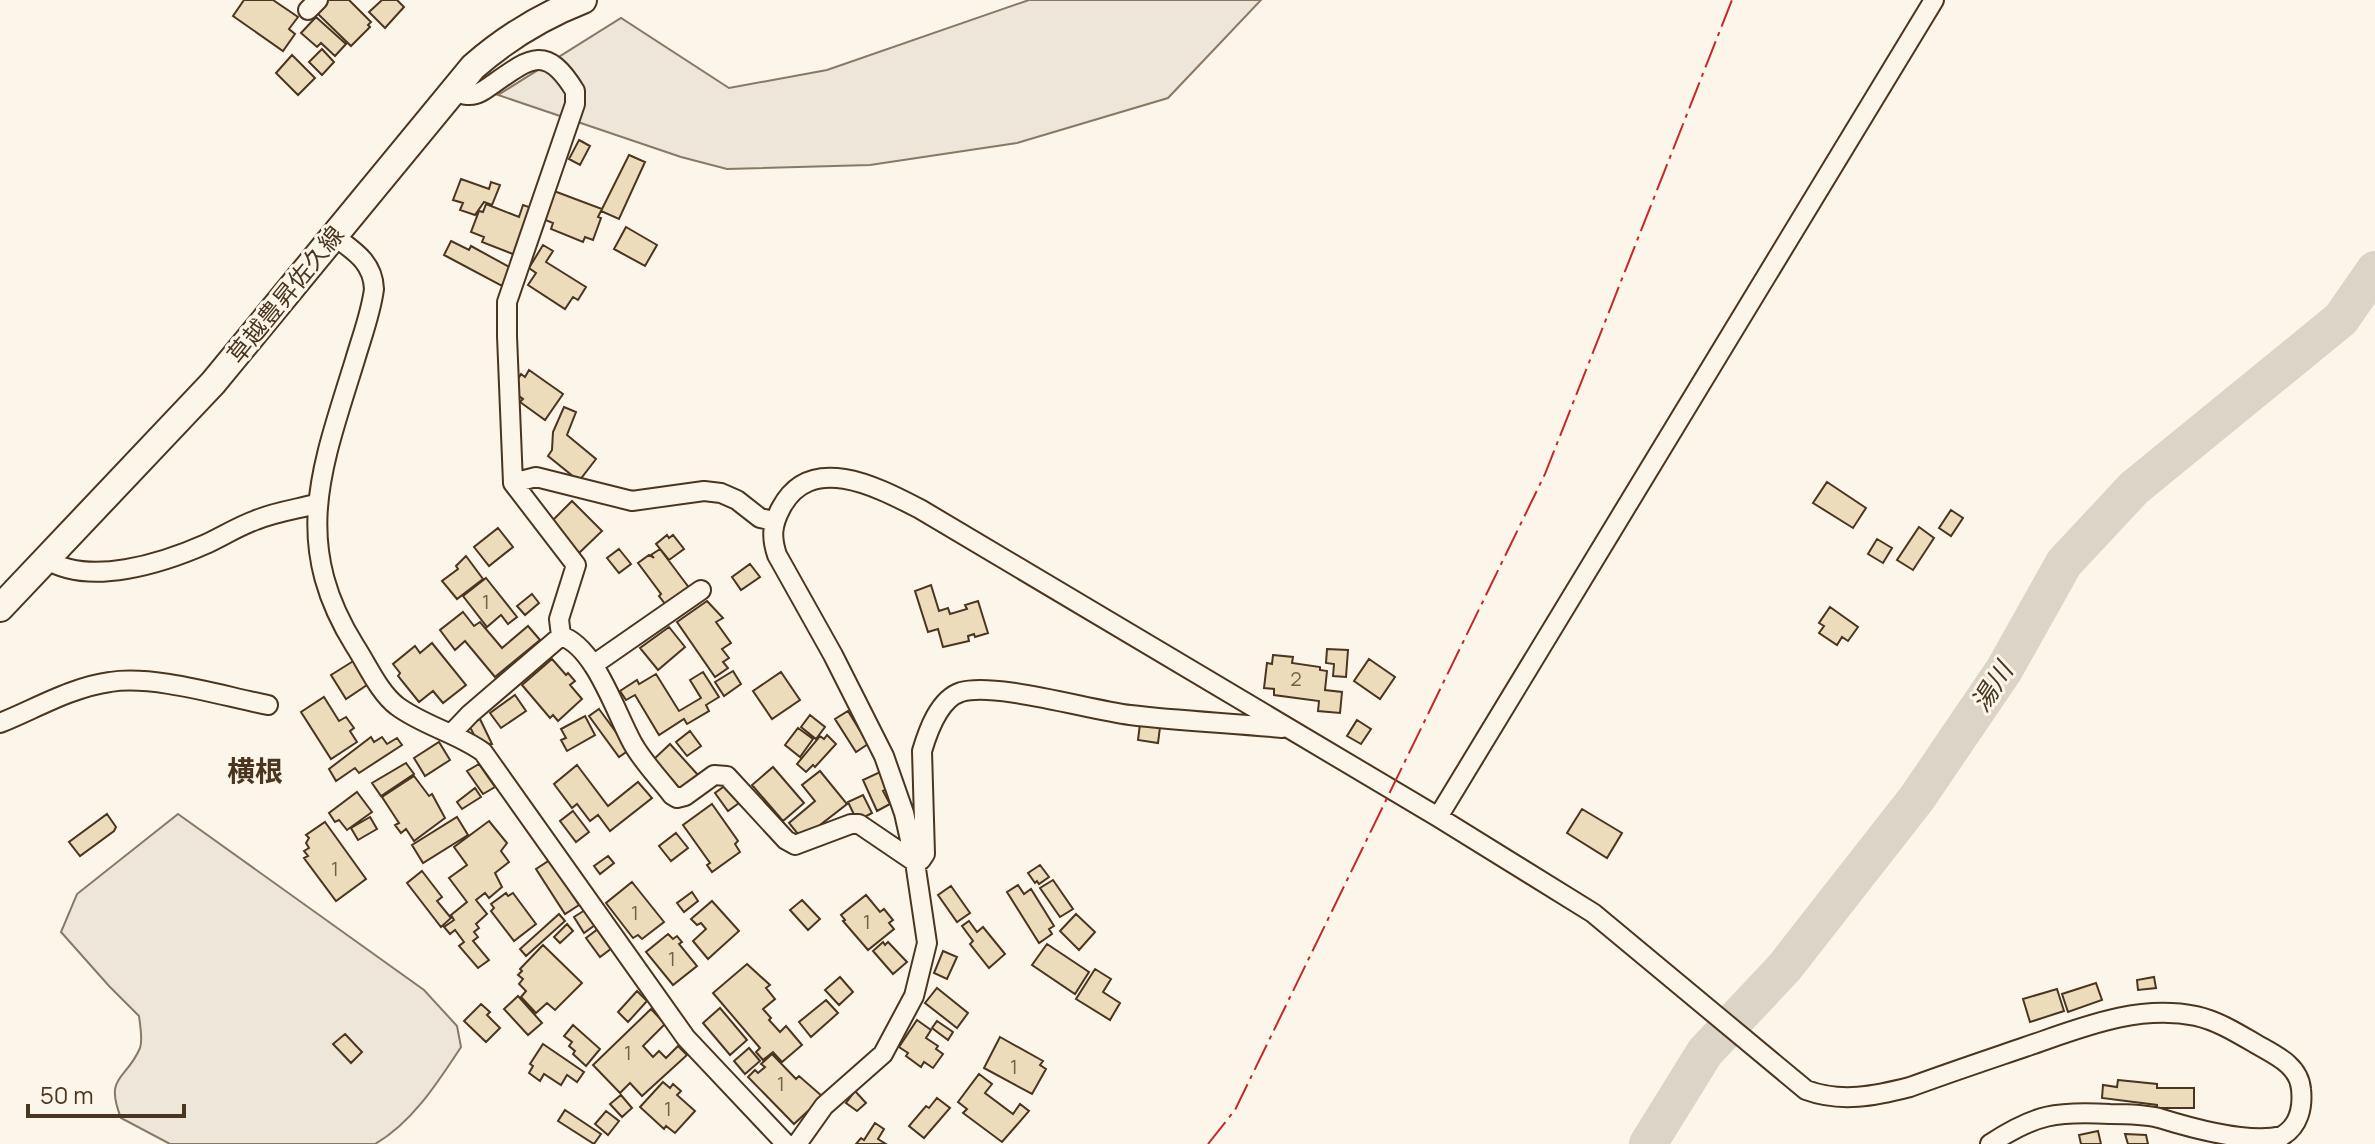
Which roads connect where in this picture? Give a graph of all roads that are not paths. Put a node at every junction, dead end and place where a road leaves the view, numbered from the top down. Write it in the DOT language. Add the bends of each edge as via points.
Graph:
graph roads {
  1 [pos="1934,0"];
  2 [pos="574,2"];
  3 [pos="451,91"];
  4 [pos="334,236"];
  5 [pos="513,483"];
  6 [pos="316,504"];
  7 [pos="774,521"];
  8 [pos="46,559"];
  9 [pos="701,590"];
  10 [pos="0,608"];
  11 [pos="561,636"];
  12 [pos="593,665"];
  13 [pos="268,705"];
  14 [pos="0,723"];
  15 [pos="1289,728"];
  16 [pos="451,734"];
  17 [pos="1438,817"];
  18 [pos="915,862"];
  19 [pos="786,1144"];
  20 [pos="797,1144"];
  21 [pos="1990,1144"];
  1 -- 17 [label="street"];
  2 -- 3 [label="main road, 草越豊昇佐久線" via="497,47"];
  3 -- 4 [label="main road, 草越豊昇佐久線"];
  3 -- 5 [label="street" via="483,91 541,58 554,63 575,91 507,302"];
  4 -- 6 [label="street" via="371,270 374,289"];
  4 -- 8 [label="main road, 草越豊昇佐久線" via="213,383"];
  5 -- 7 [label="street" via="536,477 632,501 721,493"];
  5 -- 11 [label="street" via="576,565 559,619"];
  6 -- 8 [label="street" via="257,519 204,545 135,567 86,572"];
  6 -- 16 [label="street" via="325,587 340,622 395,705"];
  7 -- 15 [label="street" via="804,483 843,478 870,485 920,509"];
  7 -- 18 [label="street" via="777,555 884,756"];
  8 -- 10 [label="main road, 草越豊昇佐久線"];
  9 -- 12 [label="street"];
  11 -- 12 [label="street" via="576,643"];
  11 -- 16 [label="street"];
  12 -- 18 [label="street" via="634,746 672,795 685,796 714,775 727,776 795,845 859,824"];
  13 -- 14 [label="street" via="149,680 109,682"];
  15 -- 17 [label="street"];
  15 -- 18 [label="street" via="1128,715 986,689 961,692 943,707 926,736 925,854"];
  16 -- 19 [label="street" via="483,752 686,1038"];
  17 -- 21 [label="street" via="1593,913 1806,1090 1820,1095 1882,1095 2093,1023 2150,1012 2198,1017 2226,1027 2278,1056 2301,1082 2301,1110 2294,1125 2281,1137 2264,1142 2209,1137 2140,1115 2085,1113 2028,1121"];
  18 -- 20 [label="street" via="927,943 909,1009 883,1054 824,1106"];
}
